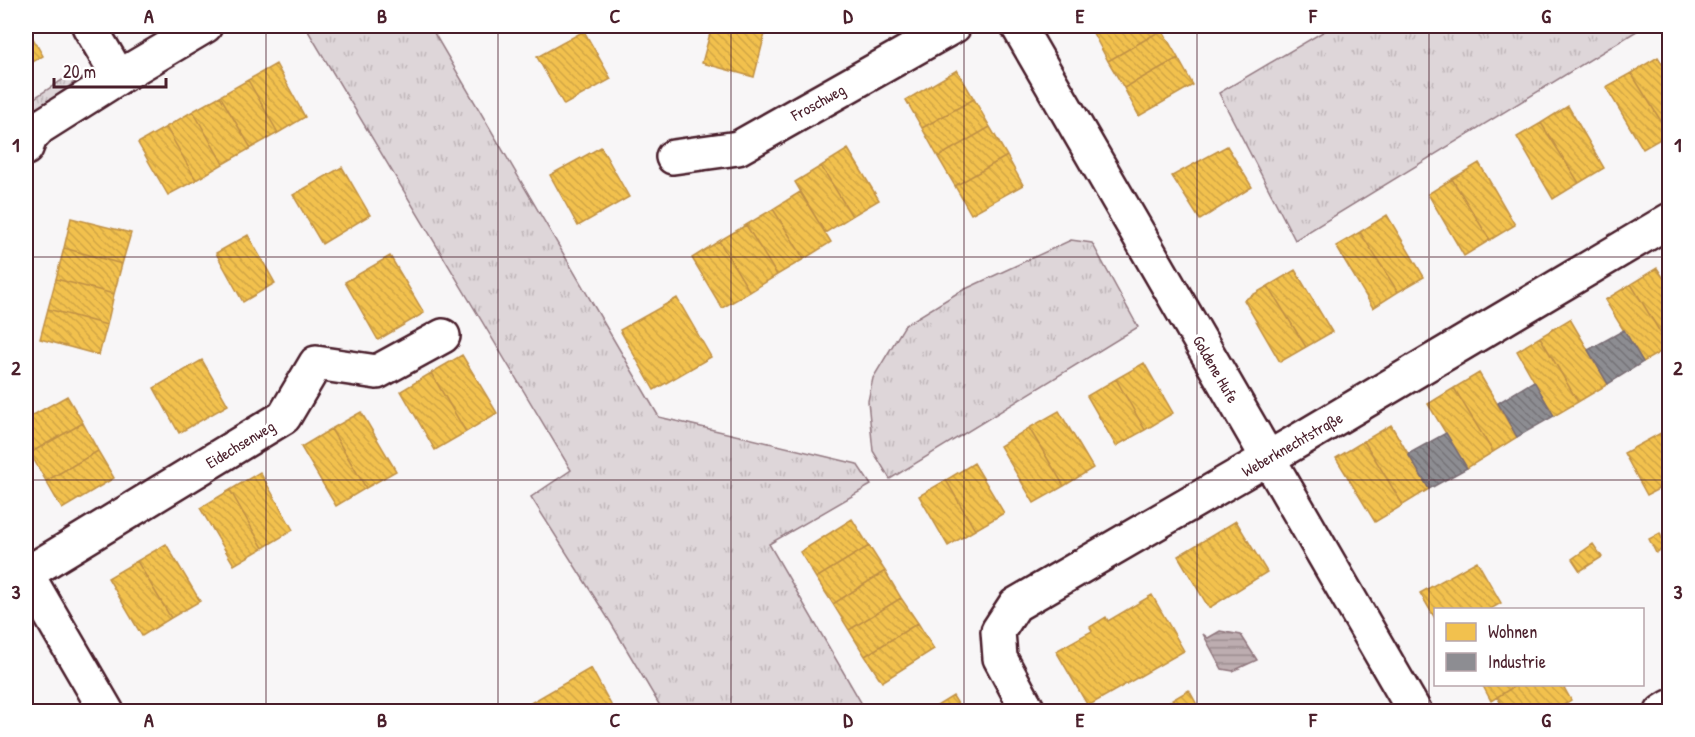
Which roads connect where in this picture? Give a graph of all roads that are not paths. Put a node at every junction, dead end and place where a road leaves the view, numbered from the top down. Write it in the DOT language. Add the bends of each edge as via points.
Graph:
graph roads {
  1 [pos="88,26"];
  2 [pos="205,26"];
  3 [pos="954,26"];
  4 [pos="1018,26"];
  5 [pos="118,77"];
  6 [pos="26,148"];
  7 [pos="673,157"];
  8 [pos="1670,220"];
  9 [pos="443,336"];
  10 [pos="1267,458"];
  11 [pos="26,574"];
  12 [pos="1670,707"];
  13 [pos="107,711"];
  14 [pos="1029,711"];
  15 [pos="1415,711"];
  16 [pos="1662,711"];
  1 -- 5 [label="street"];
  2 -- 5 [label="street"];
  3 -- 7 [label="street, Froschweg" via="738,147"];
  4 -- 10 [label="street, Goldene Hufe"];
  5 -- 6 [label="street" via="40,128"];
  8 -- 10 [label="street, Weberknechtstraße"];
  9 -- 11 [label="street, Eidechsenweg" via="377,372 316,363 284,417"];
  10 -- 14 [label="street, Weberknechtstraße" via="1015,605 998,631 1000,658"];
  10 -- 15 [label="street, Goldene Hufe"];
  11 -- 13 [label="street"];
  12 -- 16 [label="street"];
}
